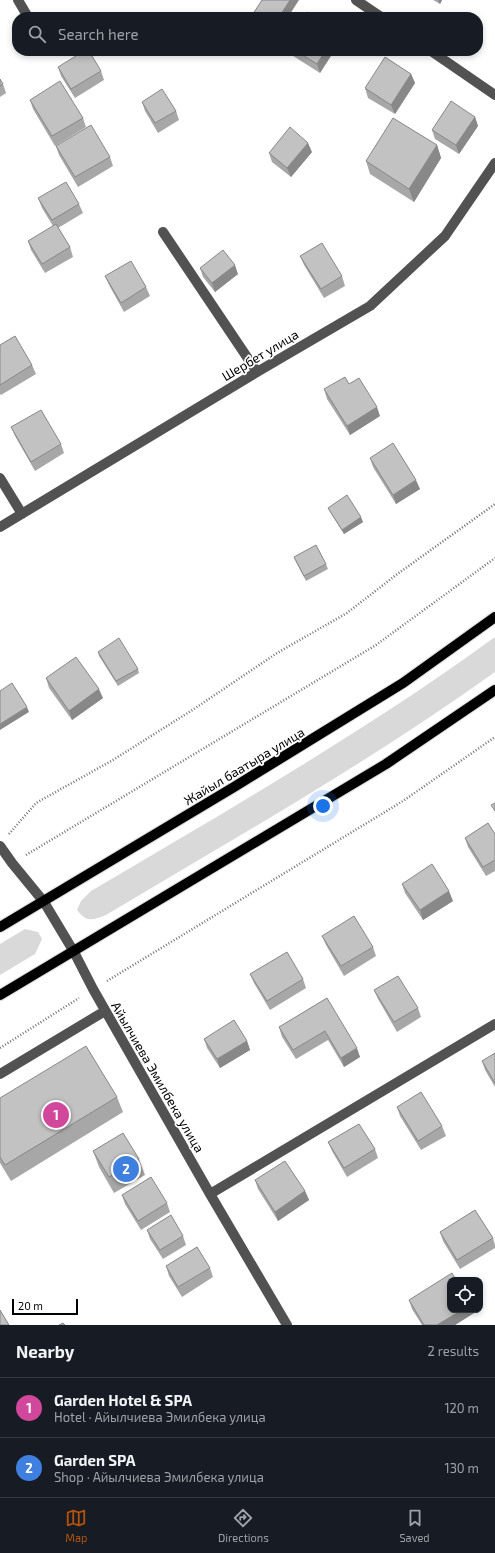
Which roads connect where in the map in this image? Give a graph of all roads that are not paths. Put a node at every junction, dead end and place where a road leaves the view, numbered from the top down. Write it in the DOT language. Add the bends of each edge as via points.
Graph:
graph roads {
  1 [pos="18,0"];
  2 [pos="356,0"];
  3 [pos="25,12"];
  4 [pos="374,12"];
  5 [pos="438,56"];
  6 [pos="495,95"];
  7 [pos="495,163"];
  8 [pos="163,232"];
  9 [pos="257,372"];
  10 [pos="0,478"];
  11 [pos="22,514"];
  12 [pos="0,527"];
  13 [pos="495,617"];
  14 [pos="495,690"];
  15 [pos="3,843"];
  16 [pos="44,902"];
  17 [pos="0,927"];
  18 [pos="74,952"];
  19 [pos="0,995"];
  20 [pos="105,1011"];
  21 [pos="495,1024"];
  22 [pos="0,1074"];
  23 [pos="210,1194"];
  24 [pos="287,1325"];
  1 -- 3 [label="street"];
  2 -- 4 [label="street"];
  5 -- 6 [label="street"];
  7 -- 9 [label="street, Шербет улица" via="445,236 370,306"];
  8 -- 9 [label="street"];
  9 -- 11 [label="street, Шербет улица"];
  10 -- 11 [label="street"];
  11 -- 12 [label="street, Шербет улица"];
  13 -- 16 [label="main road, Жайыл баатыра улица" via="403,683"];
  14 -- 18 [label="main road" via="386,764"];
  15 -- 16 [label="street, Айылчиева Эмилбека улица" via="12,863"];
  16 -- 17 [label="main road, Жайыл баатыра улица"];
  16 -- 18 [label="street, Айылчиева Эмилбека улица"];
  18 -- 19 [label="main road"];
  18 -- 20 [label="street, Айылчиева Эмилбека улица"];
  20 -- 22 [label="street"];
  20 -- 23 [label="street, Айылчиева Эмилбека улица"];
  21 -- 23 [label="street"];
  23 -- 24 [label="street, Айылчиева Эмилбека улица"];
}
